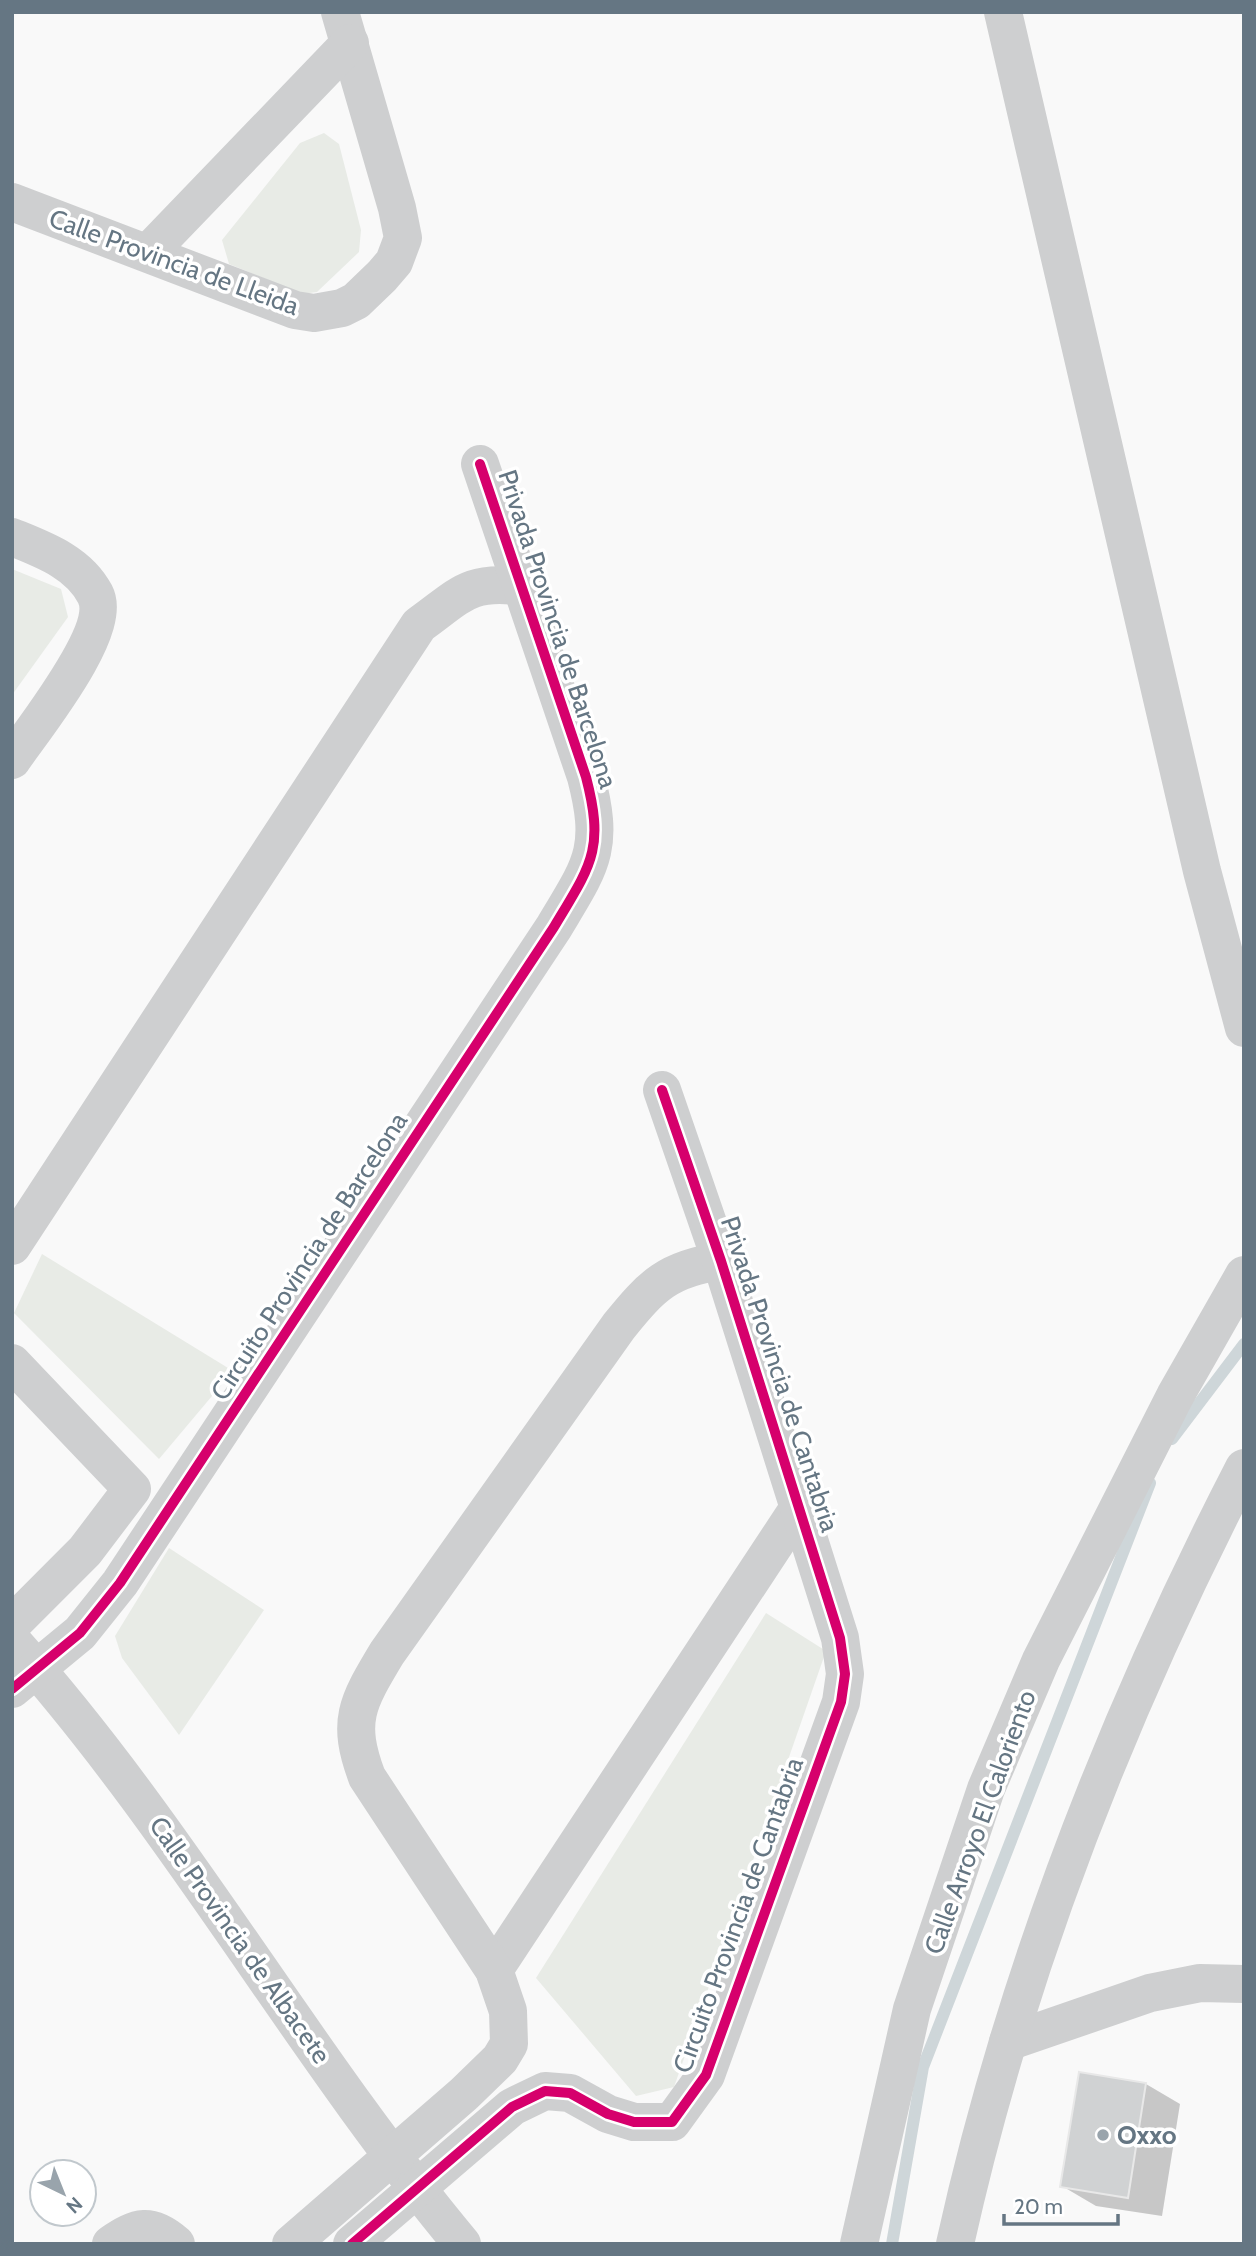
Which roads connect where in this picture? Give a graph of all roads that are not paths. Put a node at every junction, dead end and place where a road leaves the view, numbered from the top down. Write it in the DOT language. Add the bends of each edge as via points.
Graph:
graph roads {
  1 [pos="1003,12"];
  2 [pos="345,27"];
  3 [pos="12,202"];
  4 [pos="148,253"];
  5 [pos="480,464"];
  6 [pos="12,537"];
  7 [pos="523,587"];
  8 [pos="12,760"];
  9 [pos="595,849"];
  10 [pos="1244,1028"];
  11 [pos="662,1090"];
  12 [pos="12,1246"];
  13 [pos="721,1261"];
  14 [pos="1244,1275"];
  15 [pos="12,1363"];
  16 [pos="1244,1468"];
  17 [pos="132,1489"];
  18 [pos="172,1505"];
  19 [pos="800,1506"];
  20 [pos="12,1624"];
  21 [pos="20,1666"];
  22 [pos="845,1674"];
  23 [pos="494,1970"];
  24 [pos="1244,1984"];
  25 [pos="1008,2042"];
  26 [pos="391,2157"];
  27 [pos="416,2189"];
  28 [pos="111,2244"];
  29 [pos="176,2244"];
  30 [pos="290,2244"];
  31 [pos="352,2244"];
  32 [pos="462,2244"];
  33 [pos="859,2244"];
  34 [pos="956,2244"];
  1 -- 10 [label="street" via="1202,871"];
  2 -- 4 [label="street"];
  2 -- 4 [label="street, Calle Provincia de Lleida" via="402,226 400,250 382,276 355,301 314,313 295,310"];
  3 -- 4 [label="street, Calle Provincia de Lleida"];
  5 -- 7 [label="street, Privada Provincia de Barcelona"];
  6 -- 8 [label="street" via="64,560 97,597 97,621 88,644"];
  7 -- 9 [label="street, Privada Provincia de Barcelona" via="586,777 596,826"];
  7 -- 12 [label="street" via="479,585 458,594 419,625"];
  9 -- 18 [label="street, Circuito Provincia de Barcelona" via="554,927"];
  11 -- 13 [label="street, Privada Provincia de Cantabria"];
  13 -- 19 [label="street, Privada Provincia de Cantabria"];
  13 -- 23 [label="street" via="665,1276 645,1293 387,1653 354,1719 356,1749 367,1777"];
  14 -- 33 [label="street, Calle Arroyo El Caloriento" via="1175,1396 1047,1647 986,1789 912,2009"];
  15 -- 17 [label="street"];
  16 -- 25 [label="street" via="1200,1554 1080,1826"];
  17 -- 18 [label="street" via="154,1504"];
  17 -- 20 [label="street" via="85,1551"];
  18 -- 21 [label="street, Circuito Provincia de Barcelona" via="80,1633"];
  19 -- 22 [label="street, Privada Provincia de Cantabria" via="840,1638"];
  19 -- 23 [label="street"];
  21 -- 26 [label="street, Calle Provincia de Albacete" via="146,1805"];
  22 -- 27 [label="street, Circuito Provincia de Cantabria" via="841,1702 706,2075 672,2122 634,2122 570,2093 545,2091 512,2107"];
  23 -- 26 [label="street" via="508,2011 509,2044 500,2059"];
  24 -- 25 [label="street" via="1200,1983 1150,1993"];
  25 -- 34 [label="street" via="976,2150"];
  26 -- 27 [label="street, Calle Provincia de Albacete"];
  26 -- 30 [label="street"];
  27 -- 31 [label="street"];
  27 -- 32 [label="street, Calle Provincia de Albacete"];
  28 -- 29 [label="street" via="142,2228 160,2230"];
}
